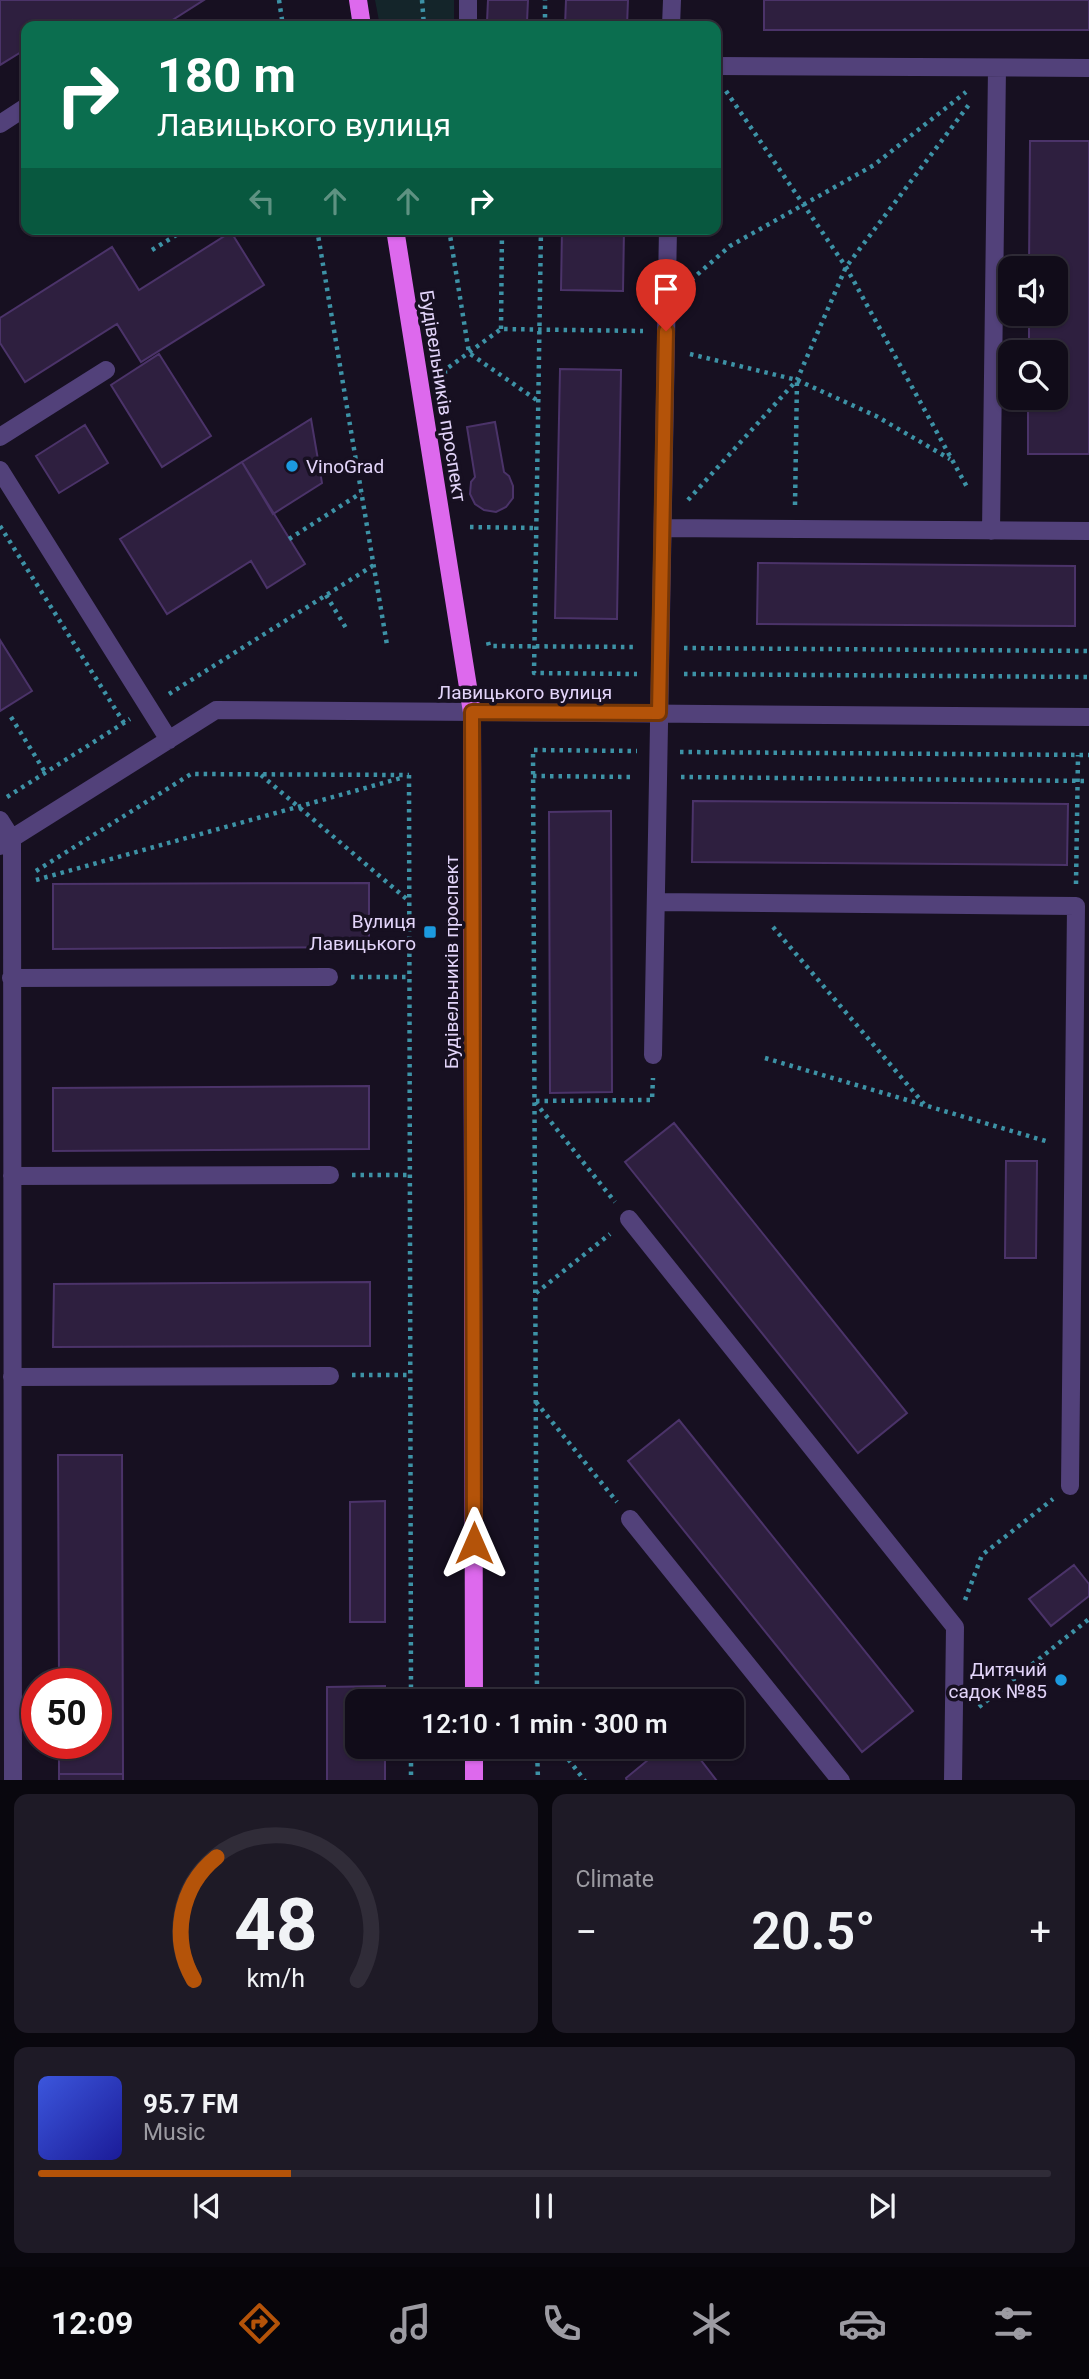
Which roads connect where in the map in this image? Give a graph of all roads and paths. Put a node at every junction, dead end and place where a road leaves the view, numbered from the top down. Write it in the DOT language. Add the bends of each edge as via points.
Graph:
graph roads {
  1 [pos="279,0"];
  2 [pos="358,0"];
  3 [pos="422,0"];
  4 [pos="468,0"];
  5 [pos="545,0"];
  6 [pos="672,0"];
  7 [pos="282,21"];
  8 [pos="361,21"];
  9 [pos="424,21"];
  10 [pos="468,21"];
  11 [pos="545,21"];
  12 [pos="671,21"];
  13 [pos="721,66"];
  14 [pos="997,68"];
  15 [pos="1089,68"];
  16 [pos="723,86"];
  17 [pos="972,101"];
  18 [pos="21,110"];
  19 [pos="0,124"];
  20 [pos="803,205"];
  21 [pos="176,235"];
  22 [pos="318,235"];
  23 [pos="396,235"];
  24 [pos="450,235"];
  25 [pos="502,235"];
  26 [pos="541,235"];
  27 [pos="668,235"];
  28 [pos="152,250"];
  29 [pos="846,267"];
  30 [pos="666,301"];
  31 [pos="501,329"];
  32 [pos="539,329"];
  33 [pos="666,340"];
  34 [pos="469,353"];
  35 [pos="106,370"];
  36 [pos="445,370"];
  37 [pos="797,380"];
  38 [pos="538,401"];
  39 [pos="0,437"];
  40 [pos="952,460"];
  41 [pos="0,470"];
  42 [pos="361,493"];
  43 [pos="0,526"];
  44 [pos="470,527"];
  45 [pos="536,528"];
  46 [pos="663,528"];
  47 [pos="795,529"];
  48 [pos="990,531"];
  49 [pos="1089,531"];
  50 [pos="289,539"];
  51 [pos="374,565"];
  52 [pos="326,596"];
  53 [pos="346,628"];
  54 [pos="387,645"];
  55 [pos="489,646"];
  56 [pos="534,646"];
  57 [pos="660,648"];
  58 [pos="1089,651"];
  59 [pos="660,674"];
  60 [pos="1089,677"];
  61 [pos="149,707"];
  62 [pos="472,712"];
  63 [pos="659,713"];
  64 [pos="11,717"];
  65 [pos="1089,717"];
  66 [pos="124,723"];
  67 [pos="169,740"];
  68 [pos="658,751"];
  69 [pos="1078,755"];
  70 [pos="1089,755"];
  71 [pos="46,772"];
  72 [pos="261,774"];
  73 [pos="409,775"];
  74 [pos="533,776"];
  75 [pos="658,777"];
  76 [pos="1078,781"];
  77 [pos="1089,781"];
  78 [pos="0,801"];
  79 [pos="299,806"];
  80 [pos="0,820"];
  81 [pos="6,842"];
  82 [pos="11,887"];
  83 [pos="409,901"];
  84 [pos="656,902"];
  85 [pos="753,903"];
  86 [pos="1076,906"];
  87 [pos="329,977"];
  88 [pos="409,977"];
  89 [pos="11,978"];
  90 [pos="653,1055"];
  91 [pos="765,1058"];
  92 [pos="652,1100"];
  93 [pos="535,1101"];
  94 [pos="925,1105"];
  95 [pos="1074,1149"];
  96 [pos="330,1175"];
  97 [pos="410,1175"];
  98 [pos="12,1176"];
  99 [pos="629,1219"];
  100 [pos="1081,1245"];
  101 [pos="536,1293"];
  102 [pos="410,1375"];
  103 [pos="330,1376"];
  104 [pos="12,1377"];
  105 [pos="536,1402"];
  106 [pos="1070,1486"];
  107 [pos="630,1519"];
  108 [pos="1089,1619"];
  109 [pos="955,1627"];
  110 [pos="6,1683"];
  111 [pos="411,1689"];
  112 [pos="474,1689"];
  113 [pos="537,1689"];
  114 [pos="954,1727"];
  115 [pos="411,1759"];
  116 [pos="474,1759"];
  117 [pos="537,1759"];
  118 [pos="568,1759"];
  119 [pos="13,1780"];
  120 [pos="411,1780"];
  121 [pos="474,1780"];
  122 [pos="538,1780"];
  123 [pos="585,1780"];
  124 [pos="841,1780"];
  125 [pos="953,1780"];
  1 -- 7 [label="path"];
  2 -- 8 [label="main road"];
  3 -- 9 [label="path"];
  4 -- 10 [label="street"];
  5 -- 11 [label="path"];
  6 -- 12 [label="street"];
  13 -- 14 [label="street"];
  14 -- 15 [label="street"];
  14 -- 20 [label="path" via="874,165"];
  14 -- 48 [label="street"];
  16 -- 20 [label="path"];
  17 -- 29 [label="path"];
  18 -- 19 [label="street"];
  20 -- 29 [label="path"];
  20 -- 30 [label="path" via="730,246"];
  21 -- 28 [label="path"];
  22 -- 42 [label="path"];
  23 -- 62 [label="main road, Будівельників проспект"];
  24 -- 34 [label="path"];
  25 -- 31 [label="path"];
  26 -- 32 [label="path"];
  27 -- 30 [label="street"];
  29 -- 37 [label="path"];
  29 -- 40 [label="path"];
  30 -- 33 [label="street"];
  31 -- 32 [label="path"];
  31 -- 34 [label="path"];
  32 -- 33 [label="path"];
  32 -- 38 [label="path"];
  33 -- 37 [label="path"];
  33 -- 46 [label="street"];
  34 -- 36 [label="path"];
  34 -- 38 [label="path"];
  35 -- 39 [label="street"];
  37 -- 40 [label="path" via="876,416"];
  37 -- 46 [label="path"];
  37 -- 47 [label="path"];
  38 -- 45 [label="path"];
  40 -- 48 [label="path"];
  41 -- 61 [label="street"];
  42 -- 50 [label="path"];
  42 -- 51 [label="path"];
  43 -- 66 [label="path"];
  44 -- 45 [label="path"];
  45 -- 56 [label="path"];
  46 -- 47 [label="street"];
  46 -- 57 [label="street"];
  47 -- 48 [label="street"];
  48 -- 49 [label="street"];
  51 -- 52 [label="path"];
  51 -- 54 [label="path"];
  52 -- 53 [label="path"];
  52 -- 61 [label="path"];
  55 -- 56 [label="path"];
  56 -- 57 [label="path"];
  56 -- 59 [label="path" via="534,673"];
  57 -- 58 [label="path"];
  57 -- 59 [label="street"];
  59 -- 60 [label="path"];
  59 -- 63 [label="street"];
  61 -- 66 [label="path"];
  61 -- 67 [label="street"];
  62 -- 63 [label="street, Лавицького вулиця"];
  62 -- 67 [label="street, Лавицького вулиця" via="216,710"];
  62 -- 112 [label="main road, Будівельників проспект"];
  63 -- 65 [label="street, Лавицького вулиця"];
  63 -- 68 [label="street"];
  64 -- 71 [label="path"];
  66 -- 71 [label="path"];
  67 -- 81 [label="street, Лавицького вулиця"];
  68 -- 69 [label="path"];
  68 -- 74 [label="path" via="533,750"];
  68 -- 75 [label="street"];
  69 -- 70 [label="path"];
  69 -- 76 [label="path"];
  71 -- 78 [label="path"];
  72 -- 73 [label="path"];
  72 -- 79 [label="path"];
  72 -- 82 [label="path" via="191,774"];
  73 -- 79 [label="path"];
  73 -- 83 [label="path"];
  74 -- 75 [label="path"];
  74 -- 93 [label="path"];
  75 -- 76 [label="path"];
  75 -- 84 [label="street"];
  76 -- 77 [label="path"];
  76 -- 86 [label="path"];
  79 -- 82 [label="path"];
  79 -- 83 [label="path"];
  80 -- 81 [label="street"];
  81 -- 82 [label="street"];
  82 -- 89 [label="street"];
  83 -- 88 [label="path"];
  84 -- 85 [label="street"];
  84 -- 90 [label="street"];
  85 -- 86 [label="street"];
  85 -- 94 [label="path"];
  86 -- 95 [label="street"];
  87 -- 88 [label="path"];
  87 -- 89 [label="street"];
  88 -- 97 [label="path"];
  89 -- 98 [label="street"];
  91 -- 94 [label="path"];
  92 -- 93 [label="path"];
  93 -- 99 [label="path"];
  93 -- 101 [label="path"];
  94 -- 95 [label="path"];
  95 -- 100 [label="street"];
  96 -- 97 [label="path"];
  96 -- 98 [label="street"];
  97 -- 102 [label="path"];
  98 -- 104 [label="street"];
  99 -- 101 [label="path"];
  99 -- 109 [label="street"];
  100 -- 106 [label="street"];
  101 -- 105 [label="path"];
  102 -- 103 [label="path"];
  102 -- 111 [label="path"];
  103 -- 104 [label="street"];
  104 -- 110 [label="street"];
  105 -- 107 [label="path"];
  105 -- 113 [label="path"];
  106 -- 109 [label="path" via="982,1555"];
  107 -- 124 [label="street"];
  108 -- 114 [label="path"];
  109 -- 114 [label="street"];
  110 -- 119 [label="street"];
  114 -- 125 [label="street"];
  115 -- 120 [label="path"];
  116 -- 121 [label="main road"];
  117 -- 122 [label="path"];
  118 -- 123 [label="path"];
}
